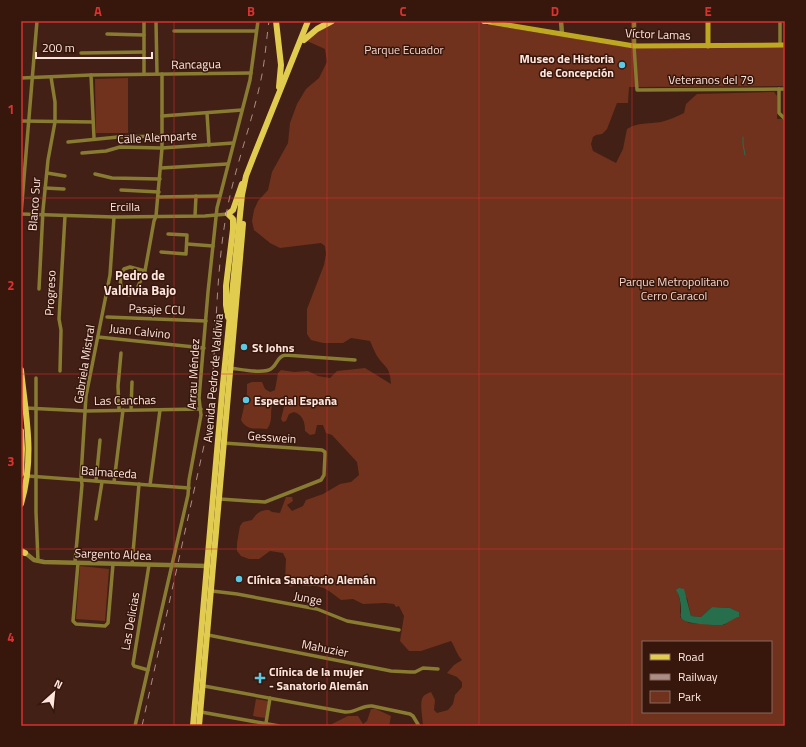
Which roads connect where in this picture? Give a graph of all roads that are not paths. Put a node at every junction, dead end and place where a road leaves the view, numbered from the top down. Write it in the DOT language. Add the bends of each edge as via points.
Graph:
graph roads {
  1 [pos="37,21"];
  2 [pos="144,21"];
  3 [pos="156,21"];
  4 [pos="258,21"];
  5 [pos="276,21"];
  6 [pos="308,21"];
  7 [pos="311,21"];
  8 [pos="332,21"];
  9 [pos="487,21"];
  10 [pos="562,21"];
  11 [pos="634,21"];
  12 [pos="708,21"];
  13 [pos="780,21"];
  14 [pos="256,30"];
  15 [pos="174,31"];
  16 [pos="107,34"];
  17 [pos="562,34"];
  18 [pos="144,35"];
  19 [pos="302,41"];
  20 [pos="782,45"];
  21 [pos="634,46"];
  22 [pos="708,46"];
  23 [pos="144,52"];
  24 [pos="81,53"];
  25 [pos="251,73"];
  26 [pos="144,74"];
  27 [pos="157,74"];
  28 [pos="162,74"];
  29 [pos="91,76"];
  30 [pos="51,77"];
  31 [pos="21,78"];
  32 [pos="32,78"];
  33 [pos="779,89"];
  34 [pos="785,89"];
  35 [pos="277,96"];
  36 [pos="242,110"];
  37 [pos="207,113"];
  38 [pos="162,116"];
  39 [pos="785,119"];
  40 [pos="21,121"];
  41 [pos="30,122"];
  42 [pos="55,122"];
  43 [pos="93,122"];
  44 [pos="162,136"];
  45 [pos="94,138"];
  46 [pos="68,142"];
  47 [pos="233,143"];
  48 [pos="209,144"];
  49 [pos="162,148"];
  50 [pos="82,153"];
  51 [pos="227,164"];
  52 [pos="161,168"];
  53 [pos="46,173"];
  54 [pos="95,174"];
  55 [pos="65,176"];
  56 [pos="246,176"];
  57 [pos="160,179"];
  58 [pos="45,188"];
  59 [pos="64,189"];
  60 [pos="121,190"];
  61 [pos="159,192"];
  62 [pos="196,196"];
  63 [pos="219,196"];
  64 [pos="158,197"];
  65 [pos="21,214"];
  66 [pos="228,214"];
  67 [pos="43,215"];
  68 [pos="216,215"];
  69 [pos="65,216"];
  70 [pos="156,216"];
  71 [pos="195,216"];
  72 [pos="114,217"];
  73 [pos="168,234"];
  74 [pos="187,244"];
  75 [pos="212,246"];
  76 [pos="161,252"];
  77 [pos="235,253"];
  78 [pos="145,271"];
  79 [pos="227,278"];
  80 [pos="39,289"];
  81 [pos="226,294"];
  82 [pos="234,300"];
  83 [pos="107,317"];
  84 [pos="206,321"];
  85 [pos="230,324"];
  86 [pos="98,337"];
  87 [pos="204,348"];
  88 [pos="121,353"];
  89 [pos="355,360"];
  90 [pos="230,368"];
  91 [pos="21,370"];
  92 [pos="60,370"];
  93 [pos="36,378"];
  94 [pos="132,382"];
  95 [pos="25,408"];
  96 [pos="37,409"];
  97 [pos="201,409"];
  98 [pos="121,410"];
  99 [pos="131,410"];
  100 [pos="160,410"];
  101 [pos="86,411"];
  102 [pos="21,431"];
  103 [pos="100,440"];
  104 [pos="221,443"];
  105 [pos="21,474"];
  106 [pos="28,476"];
  107 [pos="37,477"];
  108 [pos="81,480"];
  109 [pos="96,481"];
  110 [pos="102,482"];
  111 [pos="114,482"];
  112 [pos="139,484"];
  113 [pos="150,485"];
  114 [pos="189,488"];
  115 [pos="220,499"];
  116 [pos="21,504"];
  117 [pos="96,519"];
  118 [pos="22,551"];
  119 [pos="38,561"];
  120 [pos="76,563"];
  121 [pos="214,563"];
  122 [pos="113,564"];
  123 [pos="132,564"];
  124 [pos="149,565"];
  125 [pos="172,565"];
  126 [pos="208,566"];
  127 [pos="214,572"];
  128 [pos="212,591"];
  129 [pos="205,593"];
  130 [pos="202,630"];
  131 [pos="399,630"];
  132 [pos="208,635"];
  133 [pos="438,669"];
  134 [pos="148,670"];
  135 [pos="198,680"];
  136 [pos="204,686"];
  137 [pos="197,690"];
  138 [pos="270,698"];
  139 [pos="201,712"];
  140 [pos="263,724"];
  141 [pos="418,725"];
  142 [pos="135,726"];
  143 [pos="193,726"];
  144 [pos="199,726"];
  145 [pos="280,726"];
  1 -- 32 [label="street"];
  2 -- 18 [label="street"];
  3 -- 27 [label="street"];
  4 -- 14 [label="street, Arrau Méndez"];
  5 -- 35 [label="main road" via="281,65"];
  6 -- 19 [label="main road"];
  7 -- 19 [label="main road"];
  8 -- 19 [label="main road"];
  9 -- 17 [label="main road, Víctor Lamas"];
  10 -- 17 [label="street"];
  11 -- 21 [label="street"];
  12 -- 22 [label="main road"];
  13 -- 20 [label="street"];
  14 -- 15 [label="street"];
  14 -- 25 [label="street, Arrau Méndez"];
  16 -- 18 [label="street"];
  17 -- 21 [label="main road, Víctor Lamas"];
  18 -- 23 [label="street"];
  19 -- 35 [label="main road, Avenida Pedro de Valdivia"];
  19 -- 82 [label="main road, Avenida Pedro de Valdivia" via="248,183"];
  20 -- 22 [label="main road, Víctor Lamas"];
  21 -- 22 [label="main road, Víctor Lamas"];
  21 -- 33 [label="street, Veteranos del 79" via="637,90"];
  23 -- 24 [label="street"];
  23 -- 26 [label="street"];
  25 -- 28 [label="street, Rancagua"];
  25 -- 36 [label="street, Arrau Méndez"];
  26 -- 27 [label="street, Rancagua"];
  26 -- 29 [label="street, Rancagua"];
  27 -- 28 [label="street, Rancagua"];
  28 -- 38 [label="street"];
  29 -- 30 [label="street, Rancagua"];
  29 -- 43 [label="street"];
  30 -- 32 [label="street, Rancagua"];
  30 -- 42 [label="street, Blanco Sur"];
  31 -- 32 [label="street, Rancagua"];
  32 -- 41 [label="street"];
  33 -- 34 [label="street, Veteranos del 79"];
  33 -- 39 [label="street" via="779,112"];
  35 -- 56 [label="main road, Avenida Pedro de Valdivia"];
  36 -- 37 [label="street"];
  36 -- 47 [label="street, Arrau Méndez"];
  37 -- 38 [label="street"];
  37 -- 48 [label="street"];
  38 -- 44 [label="street"];
  40 -- 41 [label="street"];
  41 -- 42 [label="street"];
  41 -- 65 [label="street"];
  42 -- 43 [label="street"];
  42 -- 53 [label="street, Blanco Sur"];
  43 -- 45 [label="street"];
  44 -- 45 [label="street"];
  44 -- 49 [label="street"];
  45 -- 46 [label="street"];
  47 -- 48 [label="street, Calle Alemparte"];
  47 -- 51 [label="street, Arrau Méndez"];
  48 -- 49 [label="street, Calle Alemparte"];
  49 -- 50 [label="street, Calle Alemparte" via="120,147"];
  49 -- 52 [label="street"];
  51 -- 52 [label="street"];
  51 -- 63 [label="street, Arrau Méndez"];
  52 -- 57 [label="street"];
  53 -- 55 [label="street"];
  53 -- 58 [label="street, Blanco Sur"];
  54 -- 57 [label="street" via="112,178"];
  56 -- 66 [label="main road" via="233,210"];
  56 -- 77 [label="main road, Avenida Pedro de Valdivia"];
  57 -- 61 [label="street"];
  58 -- 59 [label="street"];
  58 -- 67 [label="street, Blanco Sur"];
  60 -- 61 [label="street"];
  61 -- 64 [label="street"];
  62 -- 63 [label="street"];
  62 -- 64 [label="street"];
  62 -- 71 [label="street"];
  63 -- 68 [label="street, Arrau Méndez"];
  64 -- 70 [label="street"];
  65 -- 67 [label="street, Ercilla"];
  66 -- 68 [label="street, Ercilla"];
  66 -- 79 [label="main road" via="233,219 233,229"];
  67 -- 69 [label="street, Ercilla"];
  67 -- 80 [label="street, Blanco Sur"];
  68 -- 71 [label="street, Ercilla"];
  68 -- 75 [label="street, Arrau Méndez"];
  69 -- 72 [label="street, Ercilla"];
  69 -- 92 [label="street, Progreso" via="59,319"];
  70 -- 71 [label="street, Ercilla"];
  70 -- 72 [label="street, Ercilla"];
  70 -- 78 [label="street"];
  72 -- 86 [label="street, Gabriela Mistral" via="110,275"];
  73 -- 74 [label="street" via="187,235"];
  74 -- 75 [label="street"];
  74 -- 76 [label="street" via="186,254"];
  75 -- 84 [label="street, Arrau Méndez"];
  77 -- 79 [label="main road"];
  77 -- 82 [label="main road, Avenida Pedro de Valdivia"];
  78 -- 78 [label="street" via="135,293 123,293 121,284 124,269 130,267"];
  79 -- 81 [label="main road"];
  81 -- 82 [label="main road"];
  81 -- 85 [label="main road"];
  82 -- 85 [label="main road, Avenida Pedro de Valdivia"];
  82 -- 90 [label="main road, Avenida Pedro de Valdivia"];
  83 -- 84 [label="street, Pasaje CCU"];
  84 -- 87 [label="street, Arrau Méndez"];
  85 -- 104 [label="main road, Avenida Pedro de Valdivia"];
  86 -- 87 [label="street, Juan Calvino"];
  86 -- 101 [label="street, Gabriela Mistral"];
  87 -- 97 [label="street, Arrau Méndez" via="199,398"];
  88 -- 98 [label="street" via="118,386"];
  89 -- 90 [label="street" via="285,354 267,371"];
  90 -- 104 [label="main road, Avenida Pedro de Valdivia"];
  91 -- 95 [label="main road"];
  93 -- 96 [label="street"];
  94 -- 99 [label="street"];
  95 -- 96 [label="street, Las Canchas"];
  95 -- 106 [label="main road" via="29,447"];
  96 -- 101 [label="street, Las Canchas"];
  96 -- 107 [label="street"];
  97 -- 100 [label="street, Las Canchas"];
  97 -- 114 [label="street, Arrau Méndez"];
  98 -- 99 [label="street, Las Canchas"];
  98 -- 101 [label="street, Las Canchas"];
  98 -- 111 [label="street"];
  99 -- 100 [label="street, Las Canchas"];
  100 -- 113 [label="street"];
  101 -- 108 [label="street, Gabriela Mistral"];
  102 -- 105 [label="main road"];
  103 -- 109 [label="street"];
  104 -- 115 [label="main road, Avenida Pedro de Valdivia"];
  104 -- 115 [label="street, Gesswein" via="322,450 324,475 321,480 265,502"];
  104 -- 126 [label="main road, Avenida Pedro de Valdivia"];
  106 -- 107 [label="street, Balmaceda"];
  106 -- 116 [label="main road"];
  107 -- 108 [label="street, Balmaceda"];
  107 -- 119 [label="street"];
  108 -- 109 [label="street, Balmaceda"];
  108 -- 120 [label="street, Gabriela Mistral"];
  109 -- 110 [label="street, Balmaceda"];
  110 -- 111 [label="street, Balmaceda"];
  110 -- 117 [label="street"];
  111 -- 112 [label="street, Balmaceda"];
  112 -- 113 [label="street, Balmaceda"];
  112 -- 123 [label="street"];
  113 -- 114 [label="street, Balmaceda"];
  114 -- 125 [label="street, Arrau Méndez"];
  115 -- 121 [label="main road, Avenida Pedro de Valdivia"];
  118 -- 119 [label="street, Sargento Aldea"];
  119 -- 120 [label="street, Sargento Aldea"];
  120 -- 122 [label="street, Sargento Aldea"];
  120 -- 122 [label="street, Gabriela Mistral" via="72,621 76,624 105,626 108,623"];
  121 -- 126 [label="main road"];
  121 -- 127 [label="main road, Avenida Pedro de Valdivia"];
  122 -- 123 [label="street, Sargento Aldea"];
  123 -- 124 [label="street, Sargento Aldea"];
  124 -- 125 [label="street, Sargento Aldea"];
  124 -- 134 [label="street, Las Delicias" via="133,664"];
  125 -- 126 [label="street, Sargento Aldea"];
  125 -- 134 [label="street, Arrau Méndez"];
  126 -- 127 [label="main road"];
  126 -- 129 [label="main road, Avenida Pedro de Valdivia"];
  127 -- 128 [label="main road, Avenida Pedro de Valdivia"];
  128 -- 129 [label="main road"];
  128 -- 131 [label="street, Junge" via="317,609 347,621"];
  128 -- 132 [label="main road, Avenida Pedro de Valdivia"];
  129 -- 130 [label="main road, Avenida Pedro de Valdivia"];
  130 -- 132 [label="main road"];
  130 -- 135 [label="main road, Avenida Pedro de Valdivia"];
  132 -- 133 [label="street, Mahuzier" via="391,670 415,672 423,668"];
  132 -- 136 [label="main road, Avenida Pedro de Valdivia"];
  134 -- 142 [label="street, Arrau Méndez"];
  135 -- 136 [label="main road"];
  135 -- 137 [label="main road, Avenida Pedro de Valdivia"];
  136 -- 137 [label="main road"];
  136 -- 138 [label="street"];
  136 -- 139 [label="main road, Avenida Pedro de Valdivia"];
  137 -- 143 [label="main road, Avenida Pedro de Valdivia"];
  138 -- 140 [label="street"];
  138 -- 141 [label="street" via="347,713 372,706 410,714"];
  139 -- 140 [label="street"];
  139 -- 144 [label="main road, Avenida Pedro de Valdivia"];
  140 -- 145 [label="street"];
}
